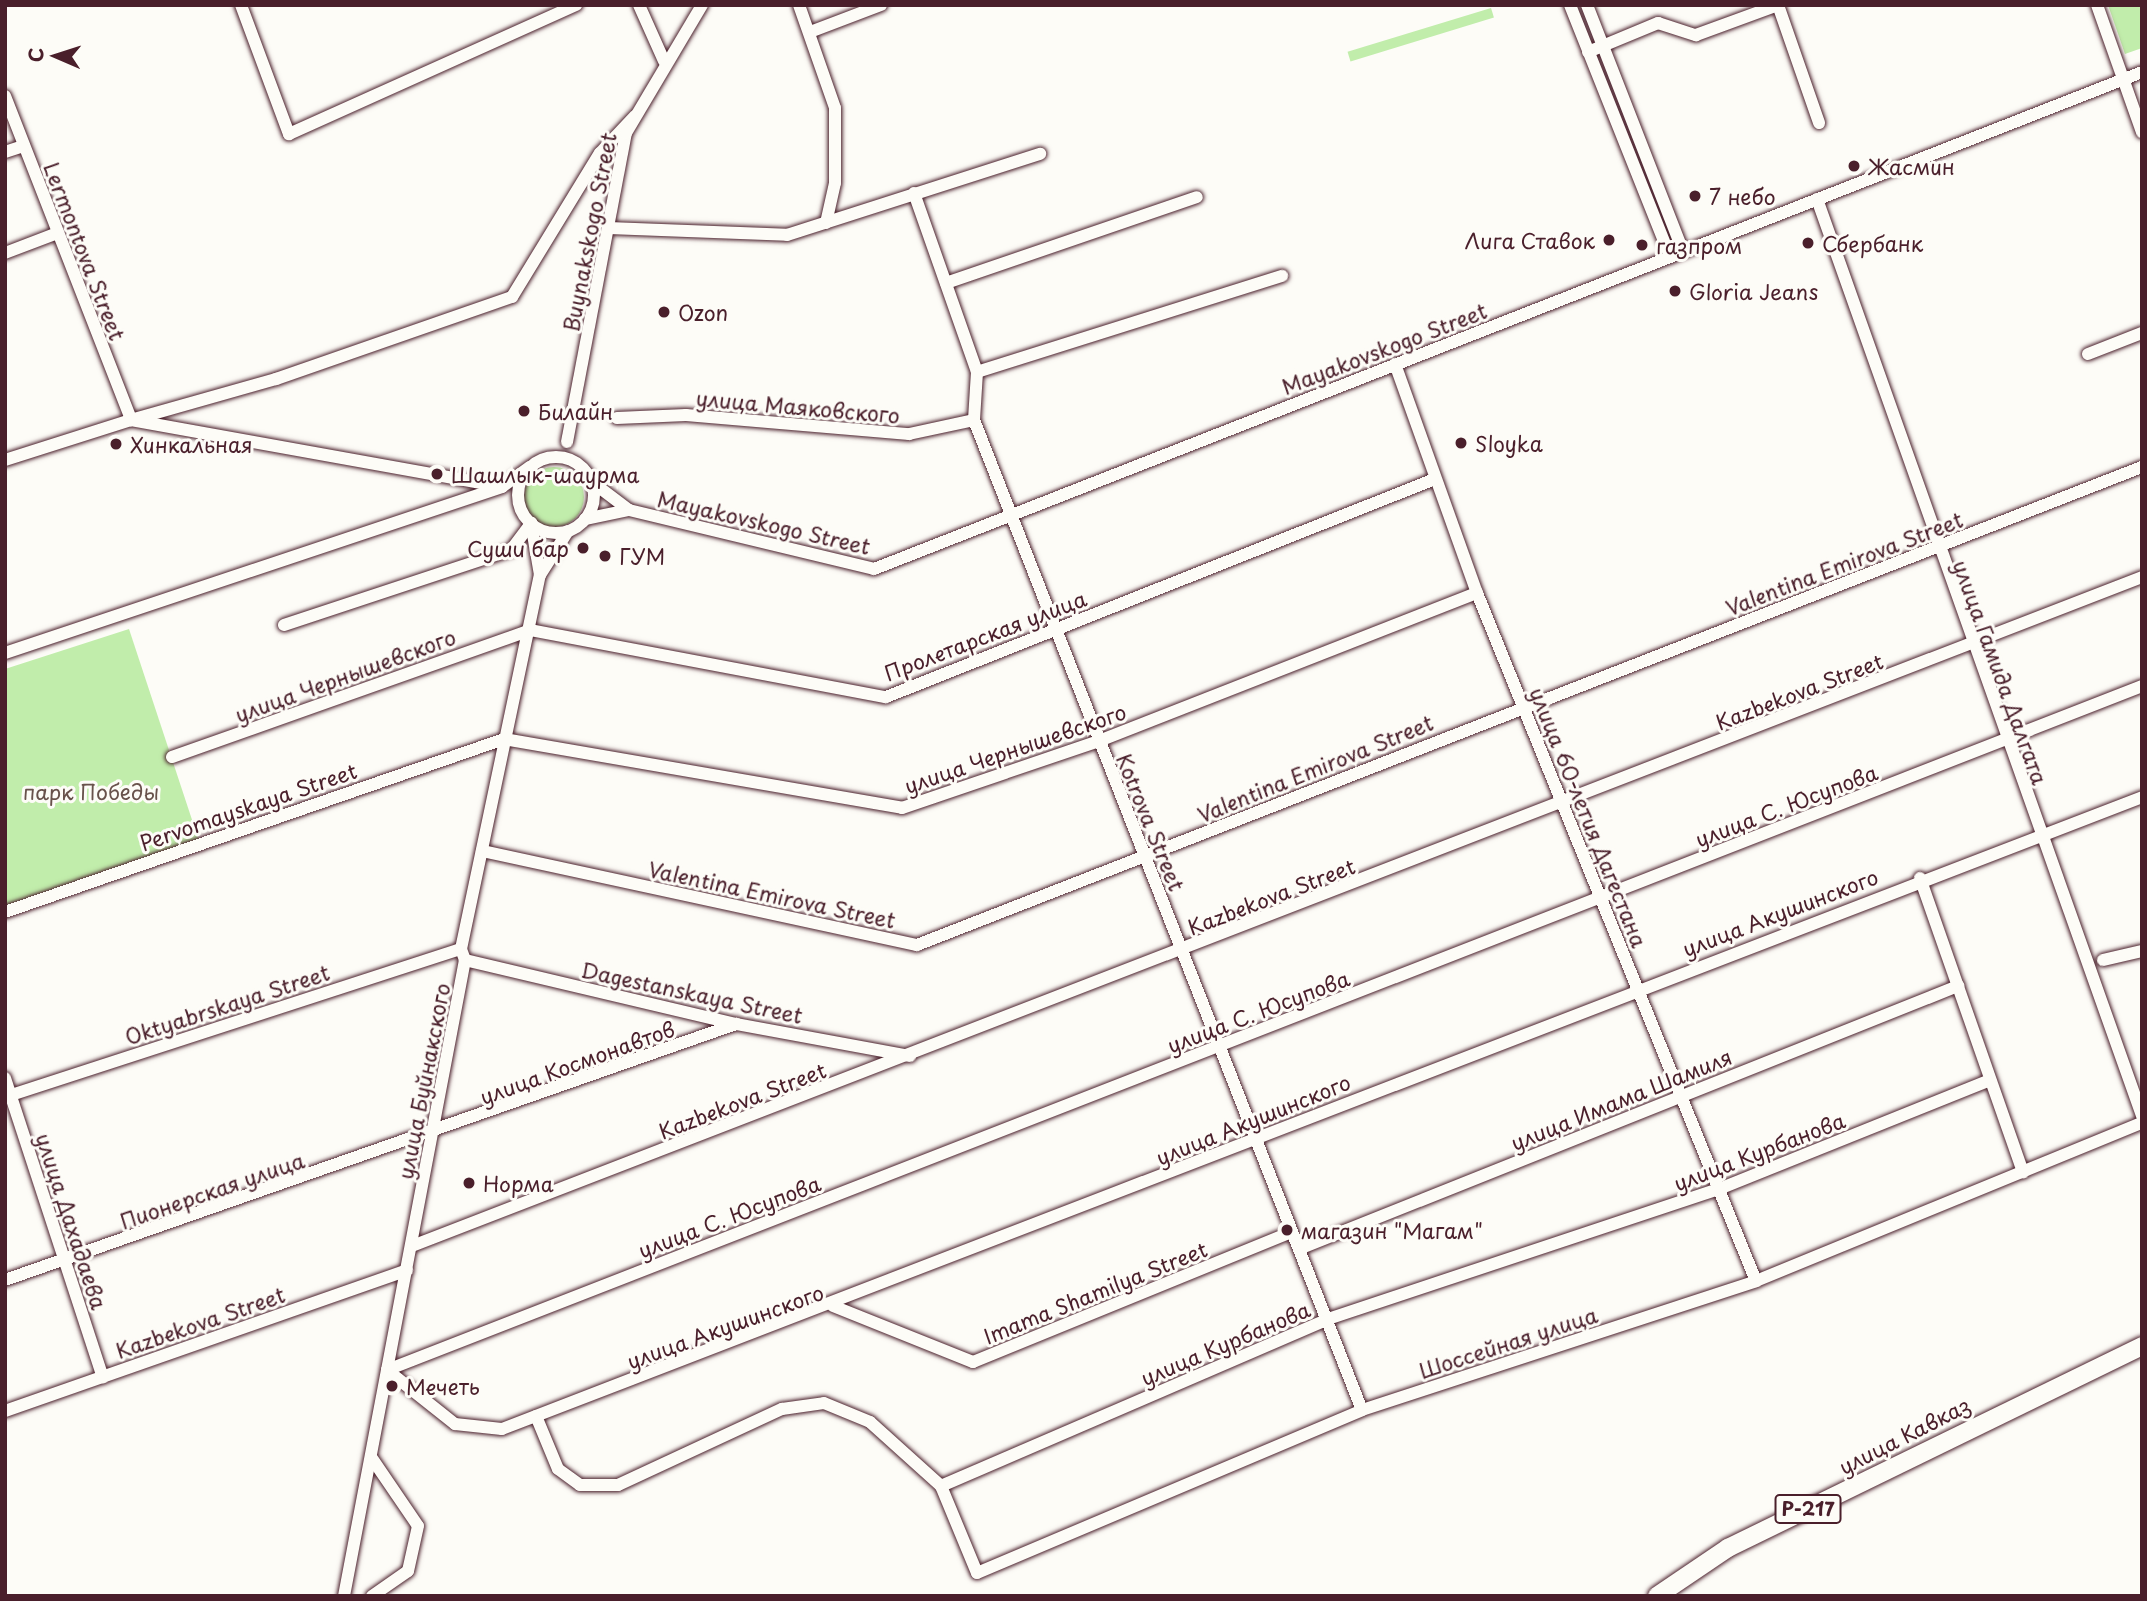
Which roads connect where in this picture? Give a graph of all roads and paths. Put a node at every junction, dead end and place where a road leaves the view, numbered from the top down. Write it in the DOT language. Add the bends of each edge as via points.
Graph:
graph roads {
  1 [pos="241,5"];
  2 [pos="576,5"];
  3 [pos="639,5"];
  4 [pos="702,5"];
  5 [pos="799,5"];
  6 [pos="881,5"];
  7 [pos="1570,5"];
  8 [pos="1587,5"];
  9 [pos="2097,5"];
  10 [pos="810,32"];
  11 [pos="1603,46"];
  12 [pos="1588,52"];
  13 [pos="664,61"];
  14 [pos="2142,72"];
  15 [pos="2123,79"];
  16 [pos="5,96"];
  17 [pos="635,116"];
  18 [pos="1819,123"];
  19 [pos="2142,132"];
  20 [pos="24,146"];
  21 [pos="5,152"];
  22 [pos="1040,154"];
  23 [pos="914,193"];
  24 [pos="1197,197"];
  25 [pos="1817,199"];
  26 [pos="826,223"];
  27 [pos="608,228"];
  28 [pos="55,234"];
  29 [pos="1683,251"];
  30 [pos="5,253"];
  31 [pos="1670,257"];
  32 [pos="1282,276"];
  33 [pos="946,283"];
  34 [pos="2142,333"];
  35 [pos="2088,354"];
  36 [pos="1395,364"];
  37 [pos="977,372"];
  38 [pos="617,418"];
  39 [pos="131,420"];
  40 [pos="974,420"];
  41 [pos="567,442"];
  42 [pos="5,460"];
  43 [pos="535,463"];
  44 [pos="578,464"];
  45 [pos="2142,467"];
  46 [pos="1435,479"];
  47 [pos="592,482"];
  48 [pos="502,487"];
  49 [pos="519,505"];
  50 [pos="629,510"];
  51 [pos="1010,515"];
  52 [pos="585,519"];
  53 [pos="531,523"];
  54 [pos="568,531"];
  55 [pos="1936,549"];
  56 [pos="540,575"];
  57 [pos="2142,577"];
  58 [pos="1477,593"];
  59 [pos="284,625"];
  60 [pos="1055,629"];
  61 [pos="530,630"];
  62 [pos="1971,645"];
  63 [pos="5,653"];
  64 [pos="2142,686"];
  65 [pos="1523,706"];
  66 [pos="2005,739"];
  67 [pos="504,740"];
  68 [pos="1099,741"];
  69 [pos="172,757"];
  70 [pos="2142,797"];
  71 [pos="1563,804"];
  72 [pos="2040,836"];
  73 [pos="482,851"];
  74 [pos="1144,856"];
  75 [pos="1920,878"];
  76 [pos="1601,898"];
  77 [pos="5,912"];
  78 [pos="1182,951"];
  79 [pos="2142,951"];
  80 [pos="463,955"];
  81 [pos="2104,960"];
  82 [pos="1958,986"];
  83 [pos="1637,988"];
  84 [pos="736,1024"];
  85 [pos="1219,1046"];
  86 [pos="911,1056"];
  87 [pos="5,1078"];
  88 [pos="1990,1080"];
  89 [pos="1681,1095"];
  90 [pos="8,1096"];
  91 [pos="2142,1116"];
  92 [pos="2142,1124"];
  93 [pos="432,1135"];
  94 [pos="1255,1138"];
  95 [pos="2022,1172"];
  96 [pos="1719,1189"];
  97 [pos="1292,1232"];
  98 [pos="411,1246"];
  99 [pos="1299,1249"];
  100 [pos="64,1260"];
  101 [pos="407,1270"];
  102 [pos="5,1280"];
  103 [pos="1756,1281"];
  104 [pos="833,1306"];
  105 [pos="1328,1319"];
  106 [pos="2142,1346"];
  107 [pos="387,1370"];
  108 [pos="103,1377"];
  109 [pos="1362,1410"];
  110 [pos="5,1411"];
  111 [pos="536,1416"];
  112 [pos="371,1457"];
  113 [pos="941,1486"];
  114 [pos="344,1596"];
  115 [pos="372,1596"];
  116 [pos="1657,1596"];
  1 -- 2 [label="street" via="289,134"];
  3 -- 13 [label="street"];
  4 -- 13 [label="street, Buynakskogo Street"];
  5 -- 10 [label="street"];
  6 -- 10 [label="street"];
  7 -- 12 [label="street"];
  8 -- 11 [label="street"];
  9 -- 15 [label="street"];
  10 -- 26 [label="street" via="835,108 835,183"];
  11 -- 12 [label="street"];
  11 -- 18 [label="street" via="1658,23 1696,35 1778,5"];
  11 -- 29 [label="street"];
  12 -- 31 [label="street"];
  13 -- 17 [label="street, Buynakskogo Street"];
  14 -- 15 [label="street, Mayakovskogo Street"];
  15 -- 19 [label="street"];
  15 -- 25 [label="street, Mayakovskogo Street"];
  16 -- 20 [label="street, Lermontova Street"];
  17 -- 27 [label="street, Buynakskogo Street"];
  17 -- 39 [label="street" via="600,153 512,297 276,379"];
  20 -- 21 [label="street"];
  20 -- 28 [label="street, Lermontova Street"];
  22 -- 23 [label="street"];
  23 -- 26 [label="street"];
  23 -- 33 [label="street, Kotrova Street"];
  24 -- 33 [label="street"];
  25 -- 29 [label="street, Mayakovskogo Street"];
  25 -- 55 [label="street, улица Гамида Далгата"];
  26 -- 27 [label="street" via="787,235"];
  27 -- 41 [label="street, Buynakskogo Street"];
  28 -- 30 [label="street"];
  28 -- 39 [label="street, Lermontova Street"];
  29 -- 31 [label="street, Mayakovskogo Street"];
  31 -- 36 [label="street, Mayakovskogo Street"];
  32 -- 37 [label="street"];
  33 -- 37 [label="street, Kotrova Street"];
  34 -- 35 [label="street"];
  36 -- 46 [label="street, улица 60-летия Дагестана"];
  36 -- 51 [label="street, Mayakovskogo Street"];
  37 -- 40 [label="street, Kotrova Street"];
  38 -- 40 [label="street, улица Маяковского" via="685,415 909,434"];
  39 -- 42 [label="street"];
  39 -- 48 [label="street"];
  40 -- 51 [label="street, Kotrova Street"];
  41 -- 43 [label="street"];
  41 -- 44 [label="street"];
  43 -- 44 [label="street"];
  43 -- 48 [label="street"];
  43 -- 49 [label="street"];
  44 -- 47 [label="street"];
  45 -- 55 [label="street, Valentina Emirova Street"];
  46 -- 58 [label="street, улица 60-летия Дагестана"];
  46 -- 60 [label="street, Пролетарская улица"];
  47 -- 50 [label="street"];
  47 -- 52 [label="street"];
  48 -- 49 [label="street"];
  48 -- 63 [label="street"];
  49 -- 53 [label="street"];
  50 -- 51 [label="street, Mayakovskogo Street" via="874,569"];
  50 -- 52 [label="street"];
  51 -- 60 [label="street, Kotrova Street"];
  52 -- 54 [label="street"];
  53 -- 54 [label="street" via="553,533"];
  53 -- 56 [label="street"];
  53 -- 59 [label="street" via="511,550"];
  54 -- 56 [label="street"];
  55 -- 62 [label="street, улица Гамида Далгата"];
  55 -- 65 [label="street, Valentina Emirova Street"];
  56 -- 61 [label="street, улица Буйнакского"];
  57 -- 62 [label="street, Kazbekova Street"];
  58 -- 65 [label="street, улица 60-летия Дагестана"];
  58 -- 68 [label="street, улица Чернышевского"];
  60 -- 61 [label="street, Пролетарская улица" via="886,696"];
  60 -- 68 [label="street, Kotrova Street"];
  61 -- 67 [label="street, улица Буйнакского"];
  61 -- 69 [label="street, улица Чернышевского"];
  62 -- 66 [label="street, улица Гамида Далгата"];
  62 -- 71 [label="street, Kazbekova Street"];
  64 -- 66 [label="street, улица С. Юсупова"];
  65 -- 71 [label="street, улица 60-летия Дагестана"];
  65 -- 74 [label="street, Valentina Emirova Street"];
  66 -- 72 [label="street, улица Гамида Далгата"];
  66 -- 76 [label="street, улица С. Юсупова"];
  67 -- 68 [label="street, улица Чернышевского" via="902,808"];
  67 -- 73 [label="street, улица Буйнакского"];
  67 -- 77 [label="street, Pervomayskaya Street"];
  68 -- 74 [label="street, Kotrova Street"];
  70 -- 72 [label="street, улица Акушинского"];
  71 -- 76 [label="street, улица 60-летия Дагестана"];
  71 -- 78 [label="street, Kazbekova Street"];
  72 -- 75 [label="street, улица Акушинского"];
  72 -- 91 [label="street, улица Гамида Далгата"];
  73 -- 74 [label="street, Valentina Emirova Street" via="917,946"];
  73 -- 80 [label="street, улица Буйнакского"];
  74 -- 78 [label="street, Kotrova Street"];
  75 -- 82 [label="street"];
  75 -- 83 [label="street, улица Акушинского"];
  76 -- 83 [label="street, улица 60-летия Дагестана"];
  76 -- 85 [label="street, улица С. Юсупова"];
  78 -- 85 [label="street, Kotrova Street"];
  78 -- 86 [label="street, Kazbekova Street"];
  79 -- 81 [label="street"];
  80 -- 84 [label="street, Dagestanskaya Street"];
  80 -- 90 [label="street, Oktyabrskaya Street"];
  80 -- 93 [label="street, улица Буйнакского"];
  82 -- 88 [label="street"];
  82 -- 89 [label="street, улица Имама Шамиля"];
  83 -- 89 [label="street, улица 60-летия Дагестана"];
  83 -- 94 [label="street, улица Акушинского"];
  84 -- 86 [label="street, Dagestanskaya Street"];
  84 -- 93 [label="street, улица Космонавтов"];
  85 -- 94 [label="street, Kotrova Street"];
  85 -- 107 [label="street, улица С. Юсупова"];
  86 -- 98 [label="street, Kazbekova Street"];
  87 -- 90 [label="street, улица Дахадаева"];
  88 -- 95 [label="street"];
  88 -- 96 [label="street, улица Курбанова"];
  89 -- 96 [label="street, улица 60-летия Дагестана"];
  89 -- 99 [label="street, улица Имама Шамиля"];
  90 -- 100 [label="street, улица Дахадаева"];
  92 -- 95 [label="street, Шоссейная улица"];
  93 -- 98 [label="street, улица Буйнакского"];
  93 -- 100 [label="street, Пионерская улица"];
  94 -- 97 [label="street, Kotrova Street"];
  94 -- 104 [label="street, улица Акушинского"];
  95 -- 103 [label="street, Шоссейная улица"];
  96 -- 103 [label="street, улица 60-летия Дагестана"];
  96 -- 105 [label="street, улица Курбанова"];
  97 -- 99 [label="street, Kotrova Street"];
  97 -- 104 [label="street, Imama Shamilya Street" via="973,1362"];
  98 -- 101 [label="street, улица Буйнакского"];
  99 -- 105 [label="street, Kotrova Street"];
  100 -- 102 [label="street, Пионерская улица"];
  100 -- 108 [label="street, улица Дахадаева"];
  101 -- 107 [label="street, улица Буйнакского"];
  101 -- 108 [label="street, Kazbekova Street"];
  103 -- 109 [label="street, Шоссейная улица"];
  104 -- 111 [label="street, улица Акушинского"];
  105 -- 109 [label="street, Kotrova Street"];
  105 -- 113 [label="street, улица Курбанова"];
  106 -- 116 [label="highway, улица Кавказ / Р-217" via="1728,1548"];
  107 -- 111 [label="street, улица Акушинского" via="456,1424 502,1429"];
  107 -- 112 [label="street, улица Буйнакского"];
  108 -- 110 [label="street, Kazbekova Street"];
  109 -- 113 [label="street, Шоссейная улица" via="977,1573"];
  111 -- 113 [label="street" via="558,1469 580,1485 618,1485 782,1409 824,1403 870,1422"];
  112 -- 114 [label="street, улица Буйнакского"];
  112 -- 115 [label="street" via="418,1526 408,1571"];
}
